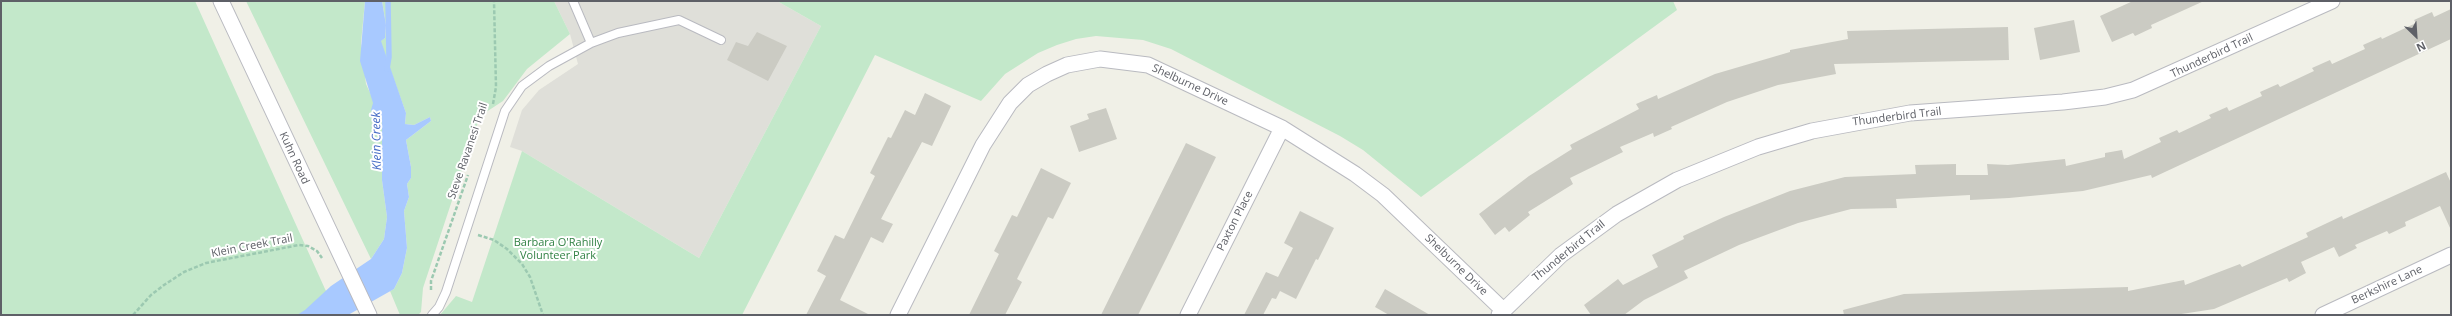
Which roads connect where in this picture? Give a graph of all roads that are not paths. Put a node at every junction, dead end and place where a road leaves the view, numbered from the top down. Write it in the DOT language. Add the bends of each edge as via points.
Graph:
graph roads {
  1 [pos="221,1"];
  2 [pos="573,1"];
  3 [pos="2332,1"];
  4 [pos="721,40"];
  5 [pos="591,43"];
  6 [pos="1282,128"];
  7 [pos="2451,255"];
  8 [pos="1501,312"];
  9 [pos="369,315"];
  10 [pos="432,315"];
  11 [pos="898,315"];
  12 [pos="1188,315"];
  13 [pos="2323,315"];
  1 -- 9 [label="street, Kuhn Road"];
  2 -- 5 [label="lane"];
  3 -- 8 [label="street, Thunderbird Trail" via="2133,90 2105,97 2063,102 1910,113 1812,131 1758,147 1677,180 1617,214 1561,255"];
  4 -- 5 [label="lane" via="679,20 618,33"];
  5 -- 10 [label="lane" via="549,66 522,86 505,111 446,292"];
  6 -- 8 [label="street, Shelburne Drive" via="1355,174 1383,195"];
  6 -- 11 [label="street, Shelburne Drive" via="1148,65 1100,59 1067,65 1047,74 1028,85 997,121"];
  6 -- 12 [label="street, Paxton Place"];
  7 -- 13 [label="street, Berkshire Lane"];
}
